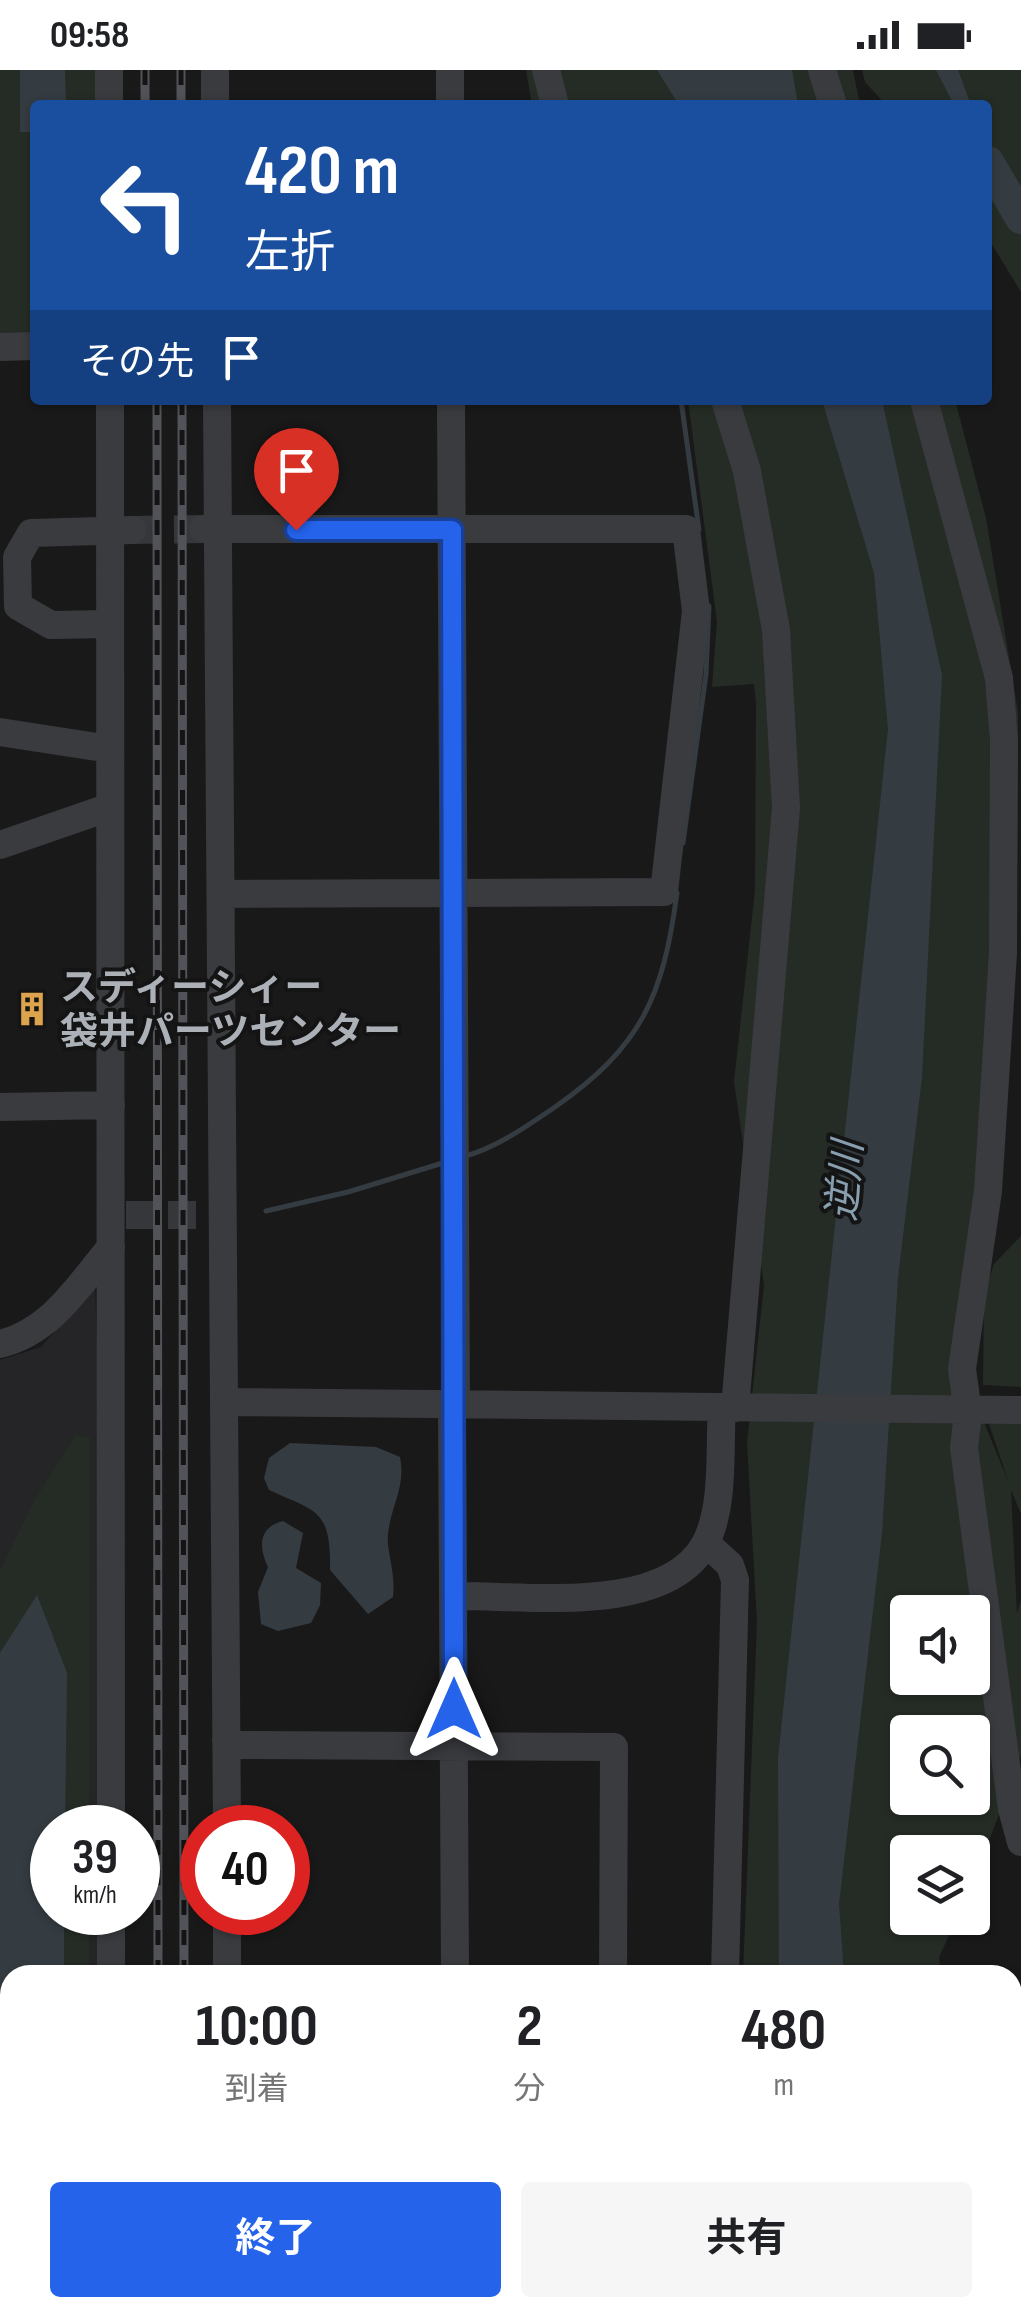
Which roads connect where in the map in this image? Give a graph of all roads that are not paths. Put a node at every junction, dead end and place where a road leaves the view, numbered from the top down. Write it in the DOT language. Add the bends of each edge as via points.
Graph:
graph roads {
  1 [pos="109,70"];
  2 [pos="215,70"];
  3 [pos="450,70"];
  4 [pos="546,70"];
  5 [pos="822,70"];
  6 [pos="109,100"];
  7 [pos="215,100"];
  8 [pos="450,100"];
  9 [pos="554,100"];
  10 [pos="831,100"];
  11 [pos="0,346"];
  12 [pos="30,346"];
  13 [pos="110,405"];
  14 [pos="217,405"];
  15 [pos="451,405"];
  16 [pos="726,405"];
  17 [pos="925,405"];
  18 [pos="211,529"];
  19 [pos="452,530"];
  20 [pos="121,531"];
  21 [pos="9,556"];
  22 [pos="110,624"];
  23 [pos="0,732"];
  24 [pos="110,749"];
  25 [pos="110,806"];
  26 [pos="0,845"];
  27 [pos="221,894"];
  28 [pos="453,894"];
  29 [pos="111,1105"];
  30 [pos="0,1107"];
  31 [pos="111,1246"];
  32 [pos="0,1344"];
  33 [pos="225,1402"];
  34 [pos="454,1407"];
  35 [pos="734,1408"];
  36 [pos="1021,1410"];
  37 [pos="969,1412"];
  38 [pos="706,1543"];
  39 [pos="454,1596"];
  40 [pos="226,1740"];
  41 [pos="454,1747"];
  42 [pos="111,1805"];
  43 [pos="226,1805"];
  44 [pos="1021,1842"];
  45 [pos="111,1935"];
  46 [pos="227,1935"];
  47 [pos="111,1965"];
  48 [pos="227,1965"];
  49 [pos="455,1965"];
  50 [pos="613,1965"];
  51 [pos="725,1965"];
  1 -- 6 [label="street"];
  2 -- 7 [label="street"];
  3 -- 8 [label="street"];
  4 -- 9 [label="street"];
  5 -- 10 [label="street"];
  11 -- 12 [label="street"];
  13 -- 20 [label="street"];
  14 -- 18 [label="street"];
  15 -- 19 [label="street"];
  16 -- 35 [label="street" via="776,630 786,808"];
  17 -- 37 [label="street" via="999,678 1004,740 1003,953 988,1191 962,1369"];
  18 -- 19 [label="street"];
  18 -- 27 [label="street"];
  19 -- 28 [label="street"];
  19 -- 28 [label="street" via="686,529 696,611 664,892"];
  20 -- 21 [label="street" via="31,533"];
  20 -- 22 [label="street"];
  21 -- 22 [label="street" via="18,606 51,625"];
  22 -- 24 [label="street"];
  23 -- 24 [label="street"];
  24 -- 25 [label="street"];
  25 -- 26 [label="street"];
  25 -- 29 [label="street"];
  27 -- 28 [label="street"];
  27 -- 33 [label="street" via="215,1215"];
  28 -- 34 [label="street"];
  29 -- 30 [label="street"];
  29 -- 31 [label="street" via="118,1216"];
  31 -- 32 [label="street" via="45,1326"];
  31 -- 42 [label="street"];
  33 -- 34 [label="street"];
  33 -- 40 [label="street"];
  34 -- 35 [label="street"];
  34 -- 39 [label="street"];
  35 -- 37 [label="street"];
  35 -- 38 [label="street"];
  36 -- 37 [label="street"];
  37 -- 44 [label="street" via="964,1448"];
  38 -- 39 [label="street" via="689,1565 642,1590"];
  38 -- 51 [label="street" via="730,1565 735,1580"];
  39 -- 41 [label="street"];
  40 -- 41 [label="street"];
  40 -- 43 [label="street"];
  41 -- 49 [label="street"];
  41 -- 50 [label="street" via="614,1747"];
  45 -- 47 [label="street"];
  46 -- 48 [label="street"];
}
